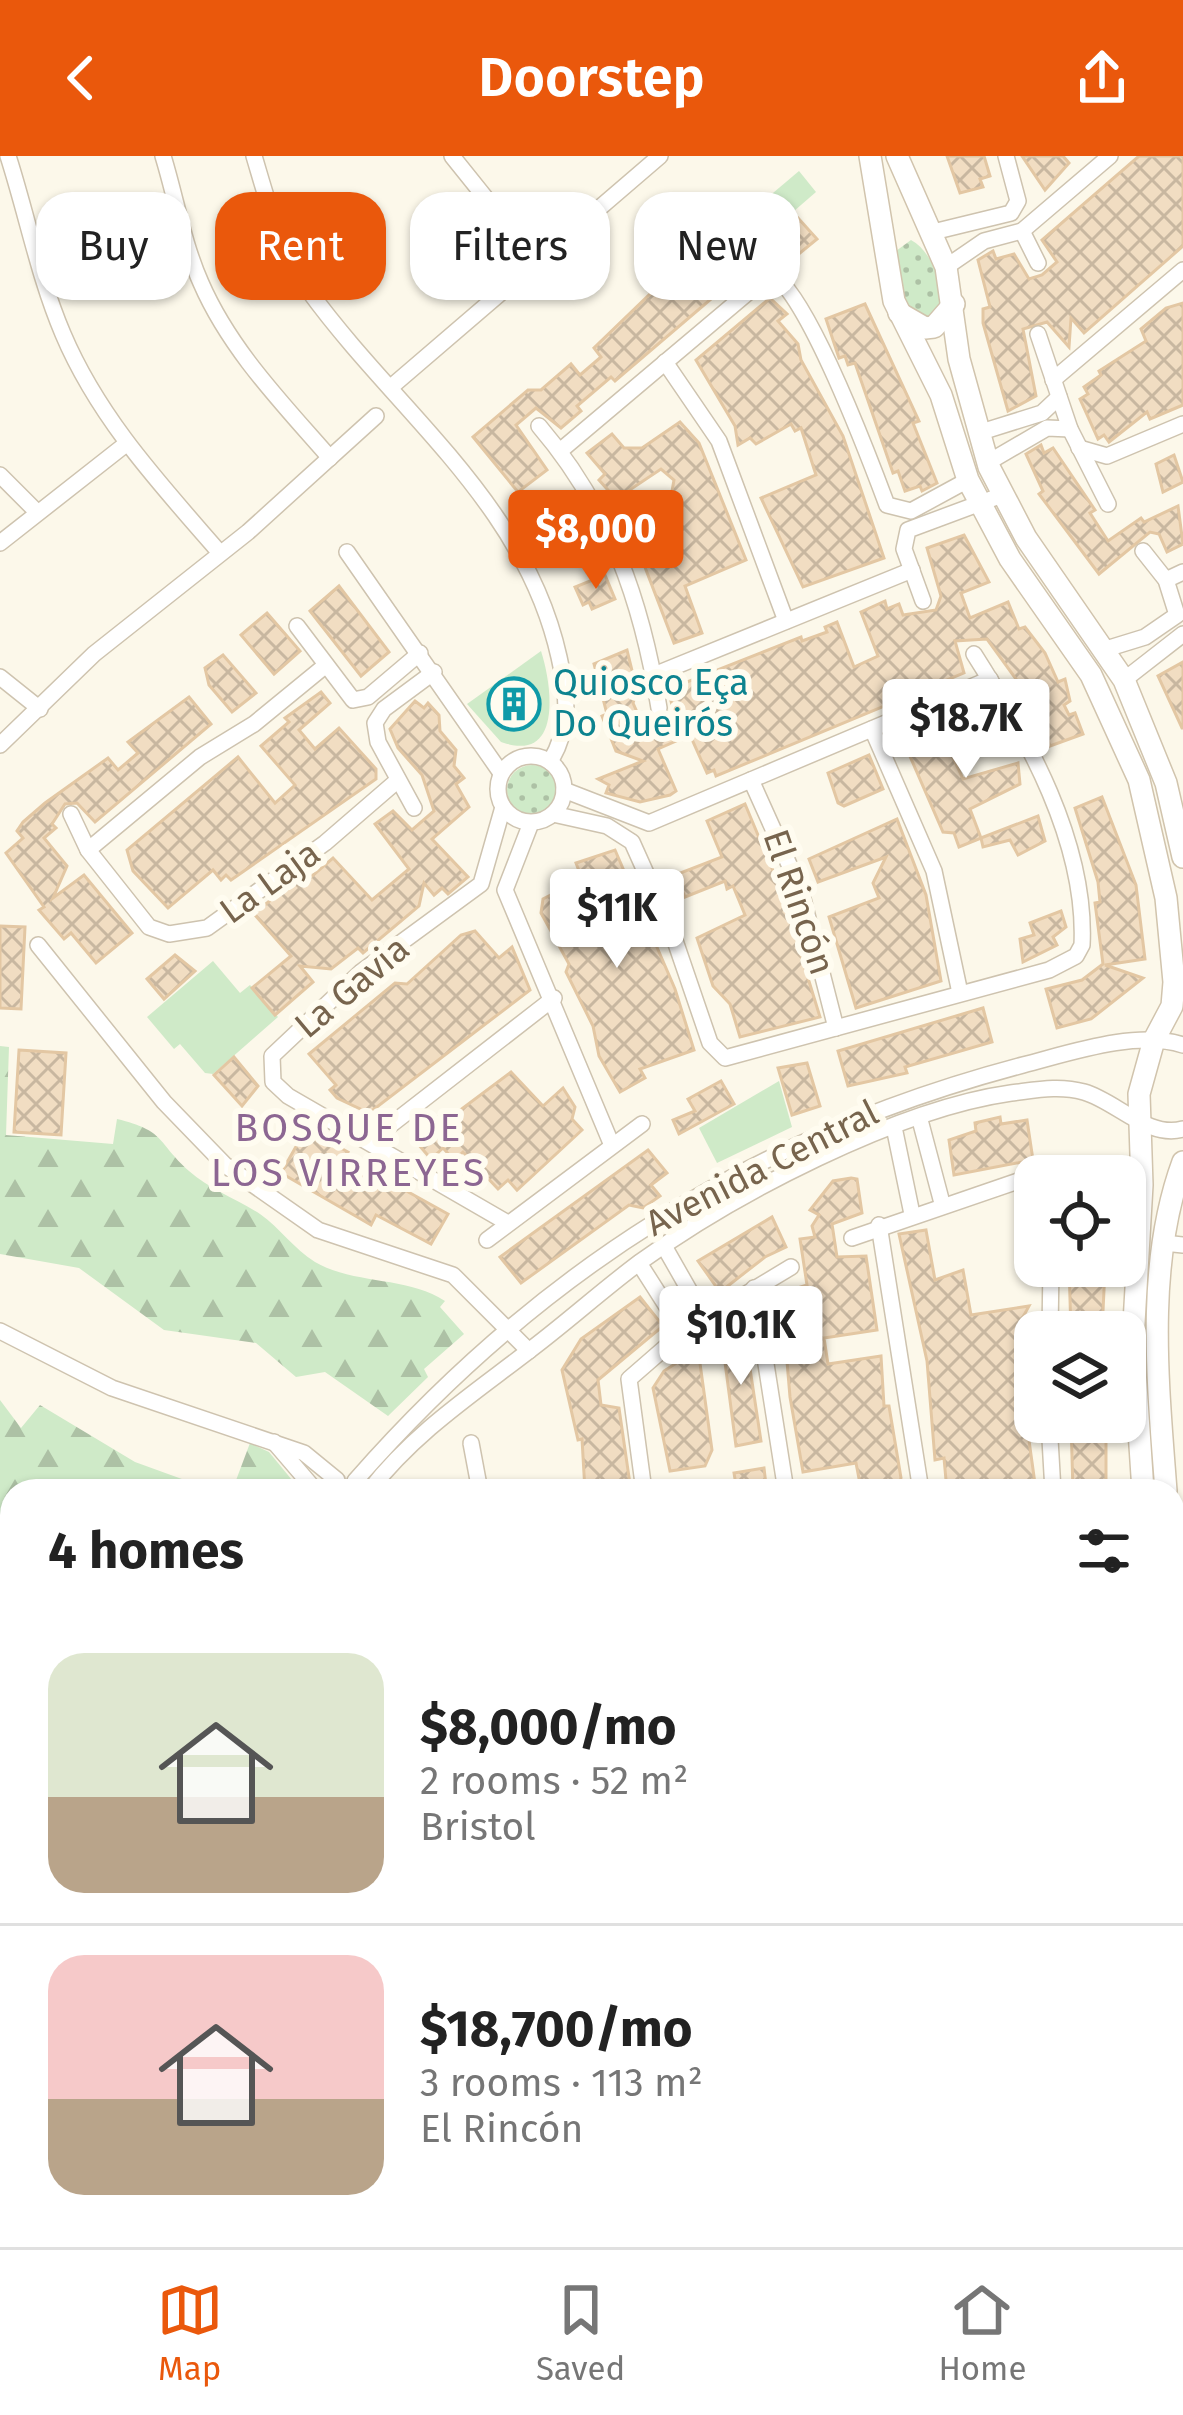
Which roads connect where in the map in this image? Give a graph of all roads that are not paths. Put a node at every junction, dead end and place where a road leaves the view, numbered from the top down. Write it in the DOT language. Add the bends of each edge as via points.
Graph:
graph roads {
  1 [pos="8,156"];
  2 [pos="163,156"];
  3 [pos="254,156"];
  4 [pos="452,156"];
  5 [pos="660,156"];
  6 [pos="870,156"];
  7 [pos="897,156"];
  8 [pos="1006,156"];
  9 [pos="1110,156"];
  10 [pos="481,192"];
  11 [pos="610,199"];
  12 [pos="930,228"];
  13 [pos="1022,231"];
  14 [pos="883,235"];
  15 [pos="1038,263"];
  16 [pos="946,267"];
  17 [pos="1183,270"];
  18 [pos="493,300"];
  19 [pos="954,304"];
  20 [pos="899,312"];
  21 [pos="1038,334"];
  22 [pos="665,362"];
  23 [pos="391,387"];
  24 [pos="1056,389"];
  25 [pos="376,416"];
  26 [pos="1183,424"];
  27 [pos="539,426"];
  28 [pos="1070,429"];
  29 [pos="978,433"];
  30 [pos="126,444"];
  31 [pos="1078,448"];
  32 [pos="560,451"];
  33 [pos="330,458"];
  34 [pos="987,463"];
  35 [pos="0,475"];
  36 [pos="968,480"];
  37 [pos="1002,495"];
  38 [pos="978,503"];
  39 [pos="1108,504"];
  40 [pos="37,512"];
  41 [pos="0,543"];
  42 [pos="1143,551"];
  43 [pos="347,552"];
  44 [pos="220,553"];
  45 [pos="912,570"];
  46 [pos="1183,572"];
  47 [pos="1166,580"];
  48 [pos="923,601"];
  49 [pos="786,621"];
  50 [pos="297,626"];
  51 [pos="1183,634"];
  52 [pos="1106,649"];
  53 [pos="420,653"];
  54 [pos="974,654"];
  55 [pos="326,665"];
  56 [pos="434,672"];
  57 [pos="654,675"];
  58 [pos="0,676"];
  59 [pos="990,679"];
  60 [pos="1124,680"];
  61 [pos="659,708"];
  62 [pos="40,709"];
  63 [pos="872,729"];
  64 [pos="0,745"];
  65 [pos="550,762"];
  66 [pos="501,773"];
  67 [pos="398,780"];
  68 [pos="752,780"];
  69 [pos="564,790"];
  70 [pos="502,807"];
  71 [pos="414,808"];
  72 [pos="70,814"];
  73 [pos="553,814"];
  74 [pos="531,823"];
  75 [pos="88,850"];
  76 [pos="1183,857"];
  77 [pos="38,945"];
  78 [pos="960,993"];
  79 [pos="554,998"];
  80 [pos="836,1028"];
  81 [pos="1154,1040"];
  82 [pos="1183,1045"];
  83 [pos="1140,1119"];
  84 [pos="920,1120"];
  85 [pos="642,1124"];
  86 [pos="895,1127"];
  87 [pos="1183,1129"];
  88 [pos="820,1133"];
  89 [pos="370,1141"];
  90 [pos="610,1143"];
  91 [pos="829,1156"];
  92 [pos="1183,1162"];
  93 [pos="1014,1181"];
  94 [pos="942,1203"];
  95 [pos="912,1214"];
  96 [pos="1175,1217"];
  97 [pos="506,1222"];
  98 [pos="879,1225"];
  99 [pos="851,1238"];
  100 [pos="488,1240"];
  101 [pos="1173,1244"];
  102 [pos="664,1246"];
  103 [pos="639,1263"];
  104 [pos="790,1267"];
  105 [pos="566,1286"];
  106 [pos="754,1288"];
  107 [pos="584,1307"];
  108 [pos="1134,1311"];
  109 [pos="706,1318"];
  110 [pos="1159,1319"];
  111 [pos="1146,1320"];
  112 [pos="511,1330"];
  113 [pos="0,1331"];
  114 [pos="683,1332"];
  115 [pos="529,1351"];
  116 [pos="421,1421"];
  117 [pos="272,1439"];
  118 [pos="471,1443"];
  119 [pos="1050,1443"];
  120 [pos="1140,1443"];
  121 [pos="306,1479"];
  122 [pos="326,1479"];
  123 [pos="371,1479"];
  124 [pos="478,1479"];
  125 [pos="642,1479"];
  126 [pos="784,1479"];
  127 [pos="918,1479"];
  128 [pos="1052,1479"];
  129 [pos="1142,1479"];
  130 [pos="1169,1479"];
  1 -- 30 [label="street" via="63,334"];
  2 -- 33 [label="street" via="213,307"];
  3 -- 23 [label="street" via="300,278"];
  4 -- 10 [label="street"];
  5 -- 11 [label="street"];
  6 -- 14 [label="street"];
  7 -- 12 [label="street"];
  8 -- 12 [label="street" via="1018,201 1011,213"];
  9 -- 13 [label="street"];
  12 -- 14 [label="street" via="905,219"];
  12 -- 16 [label="street"];
  13 -- 15 [label="street"];
  13 -- 16 [label="street" via="984,242"];
  14 -- 20 [label="street"];
  16 -- 19 [label="street"];
  17 -- 24 [label="street"];
  18 -- 23 [label="street"];
  19 -- 20 [label="street" via="934,327"];
  19 -- 29 [label="street"];
  20 -- 36 [label="street" via="941,395"];
  21 -- 24 [label="street"];
  22 -- 32 [label="street"];
  22 -- 36 [label="street" via="776,275 796,298 852,411 887,505 911,511"];
  22 -- 49 [label="street" via="719,441"];
  23 -- 65 [label="street" via="484,496 532,575 566,692 566,729"];
  24 -- 28 [label="street"];
  24 -- 29 [label="street" via="1042,413"];
  25 -- 33 [label="street"];
  26 -- 31 [label="street" via="1106,456"];
  27 -- 32 [label="street"];
  28 -- 31 [label="street"];
  28 -- 34 [label="street" via="1047,428"];
  29 -- 34 [label="street"];
  30 -- 40 [label="street"];
  30 -- 44 [label="street"];
  31 -- 39 [label="street"];
  32 -- 57 [label="street" via="611,534"];
  33 -- 44 [label="street"];
  34 -- 37 [label="street"];
  35 -- 40 [label="street"];
  36 -- 38 [label="street"];
  37 -- 38 [label="street"];
  37 -- 52 [label="street"];
  38 -- 45 [label="street" via="914,524 904,537"];
  38 -- 81 [label="street" via="1091,675 1138,780 1166,898 1174,982"];
  40 -- 41 [label="street"];
  42 -- 47 [label="street"];
  43 -- 53 [label="street"];
  44 -- 62 [label="street" via="94,654"];
  45 -- 48 [label="street"];
  45 -- 49 [label="street"];
  46 -- 47 [label="street"];
  47 -- 52 [label="street" via="1178,605 1172,623"];
  49 -- 57 [label="street"];
  50 -- 55 [label="street"];
  51 -- 60 [label="street"];
  52 -- 60 [label="street"];
  53 -- 55 [label="street" via="362,700 348,695"];
  53 -- 56 [label="street"];
  54 -- 59 [label="street"];
  55 -- 75 [label="street"];
  56 -- 66 [label="street"];
  56 -- 67 [label="street" via="375,723"];
  57 -- 61 [label="street"];
  58 -- 62 [label="street"];
  59 -- 63 [label="street"];
  59 -- 78 [label="street" via="1049,794 1072,866 1082,945 1049,970"];
  60 -- 76 [label="street" via="1166,783"];
  62 -- 64 [label="street"];
  63 -- 68 [label="street"];
  63 -- 78 [label="street" via="934,871"];
  65 -- 66 [label="street" via="529,756"];
  65 -- 69 [label="street"];
  66 -- 70 [label="street"];
  67 -- 71 [label="street"];
  67 -- 75 [label="street, La Laja" via="207,928 169,934 149,927"];
  68 -- 69 [label="street" via="649,824"];
  68 -- 80 [label="street, El Rincón" via="801,891"];
  69 -- 73 [label="street"];
  70 -- 74 [label="street"];
  70 -- 89 [label="street, La Gavia" via="481,884 362,972 272,1056 273,1082 287,1096"];
  72 -- 75 [label="street, La Laja"];
  73 -- 74 [label="street"];
  73 -- 80 [label="street" via="607,826 632,842 719,1054 739,1057"];
  74 -- 79 [label="street" via="505,890"];
  77 -- 112 [label="street" via="225,1166 318,1230 453,1275"];
  78 -- 80 [label="street"];
  79 -- 89 [label="street"];
  79 -- 90 [label="street"];
  81 -- 82 [label="street, Avenida Central"];
  81 -- 83 [label="street"];
  81 -- 88 [label="street, Avenida Central" via="952,1084"];
  83 -- 84 [label="street, Avenida Central" via="1055,1087 997,1095"];
  83 -- 87 [label="street, Avenida Central" via="1168,1132"];
  83 -- 108 [label="street"];
  84 -- 86 [label="street, Avenida Central"];
  84 -- 94 [label="street"];
  85 -- 90 [label="street"];
  86 -- 91 [label="street, Avenida Central"];
  86 -- 95 [label="street"];
  88 -- 91 [label="street"];
  88 -- 105 [label="street, Avenida Central" via="656,1216"];
  89 -- 97 [label="street, La Gavia"];
  90 -- 97 [label="street"];
  91 -- 102 [label="street, Avenida Central"];
  92 -- 96 [label="street"];
  93 -- 94 [label="street"];
  94 -- 95 [label="street"];
  95 -- 98 [label="street"];
  96 -- 101 [label="street"];
  97 -- 100 [label="street"];
  98 -- 99 [label="street"];
  98 -- 127 [label="street"];
  101 -- 110 [label="street"];
  102 -- 103 [label="street, Avenida Central"];
  102 -- 109 [label="street"];
  103 -- 107 [label="street, Avenida Central"];
  103 -- 114 [label="street"];
  104 -- 106 [label="street"];
  105 -- 107 [label="street"];
  105 -- 112 [label="street, Avenida Central"];
  106 -- 109 [label="street"];
  106 -- 126 [label="street"];
  107 -- 115 [label="street, Avenida Central"];
  109 -- 114 [label="street"];
  110 -- 111 [label="street"];
  110 -- 130 [label="street"];
  112 -- 115 [label="street"];
  112 -- 116 [label="street, Avenida Central"];
  113 -- 117 [label="street" via="112,1388"];
  114 -- 125 [label="street" via="629,1379"];
  115 -- 116 [label="street, Avenida Central"];
  116 -- 123 [label="street, Avenida Central"];
  117 -- 121 [label="street"];
  117 -- 122 [label="street" via="304,1453"];
  118 -- 124 [label="street"];
  119 -- 128 [label="street"];
  120 -- 129 [label="street"];
}
